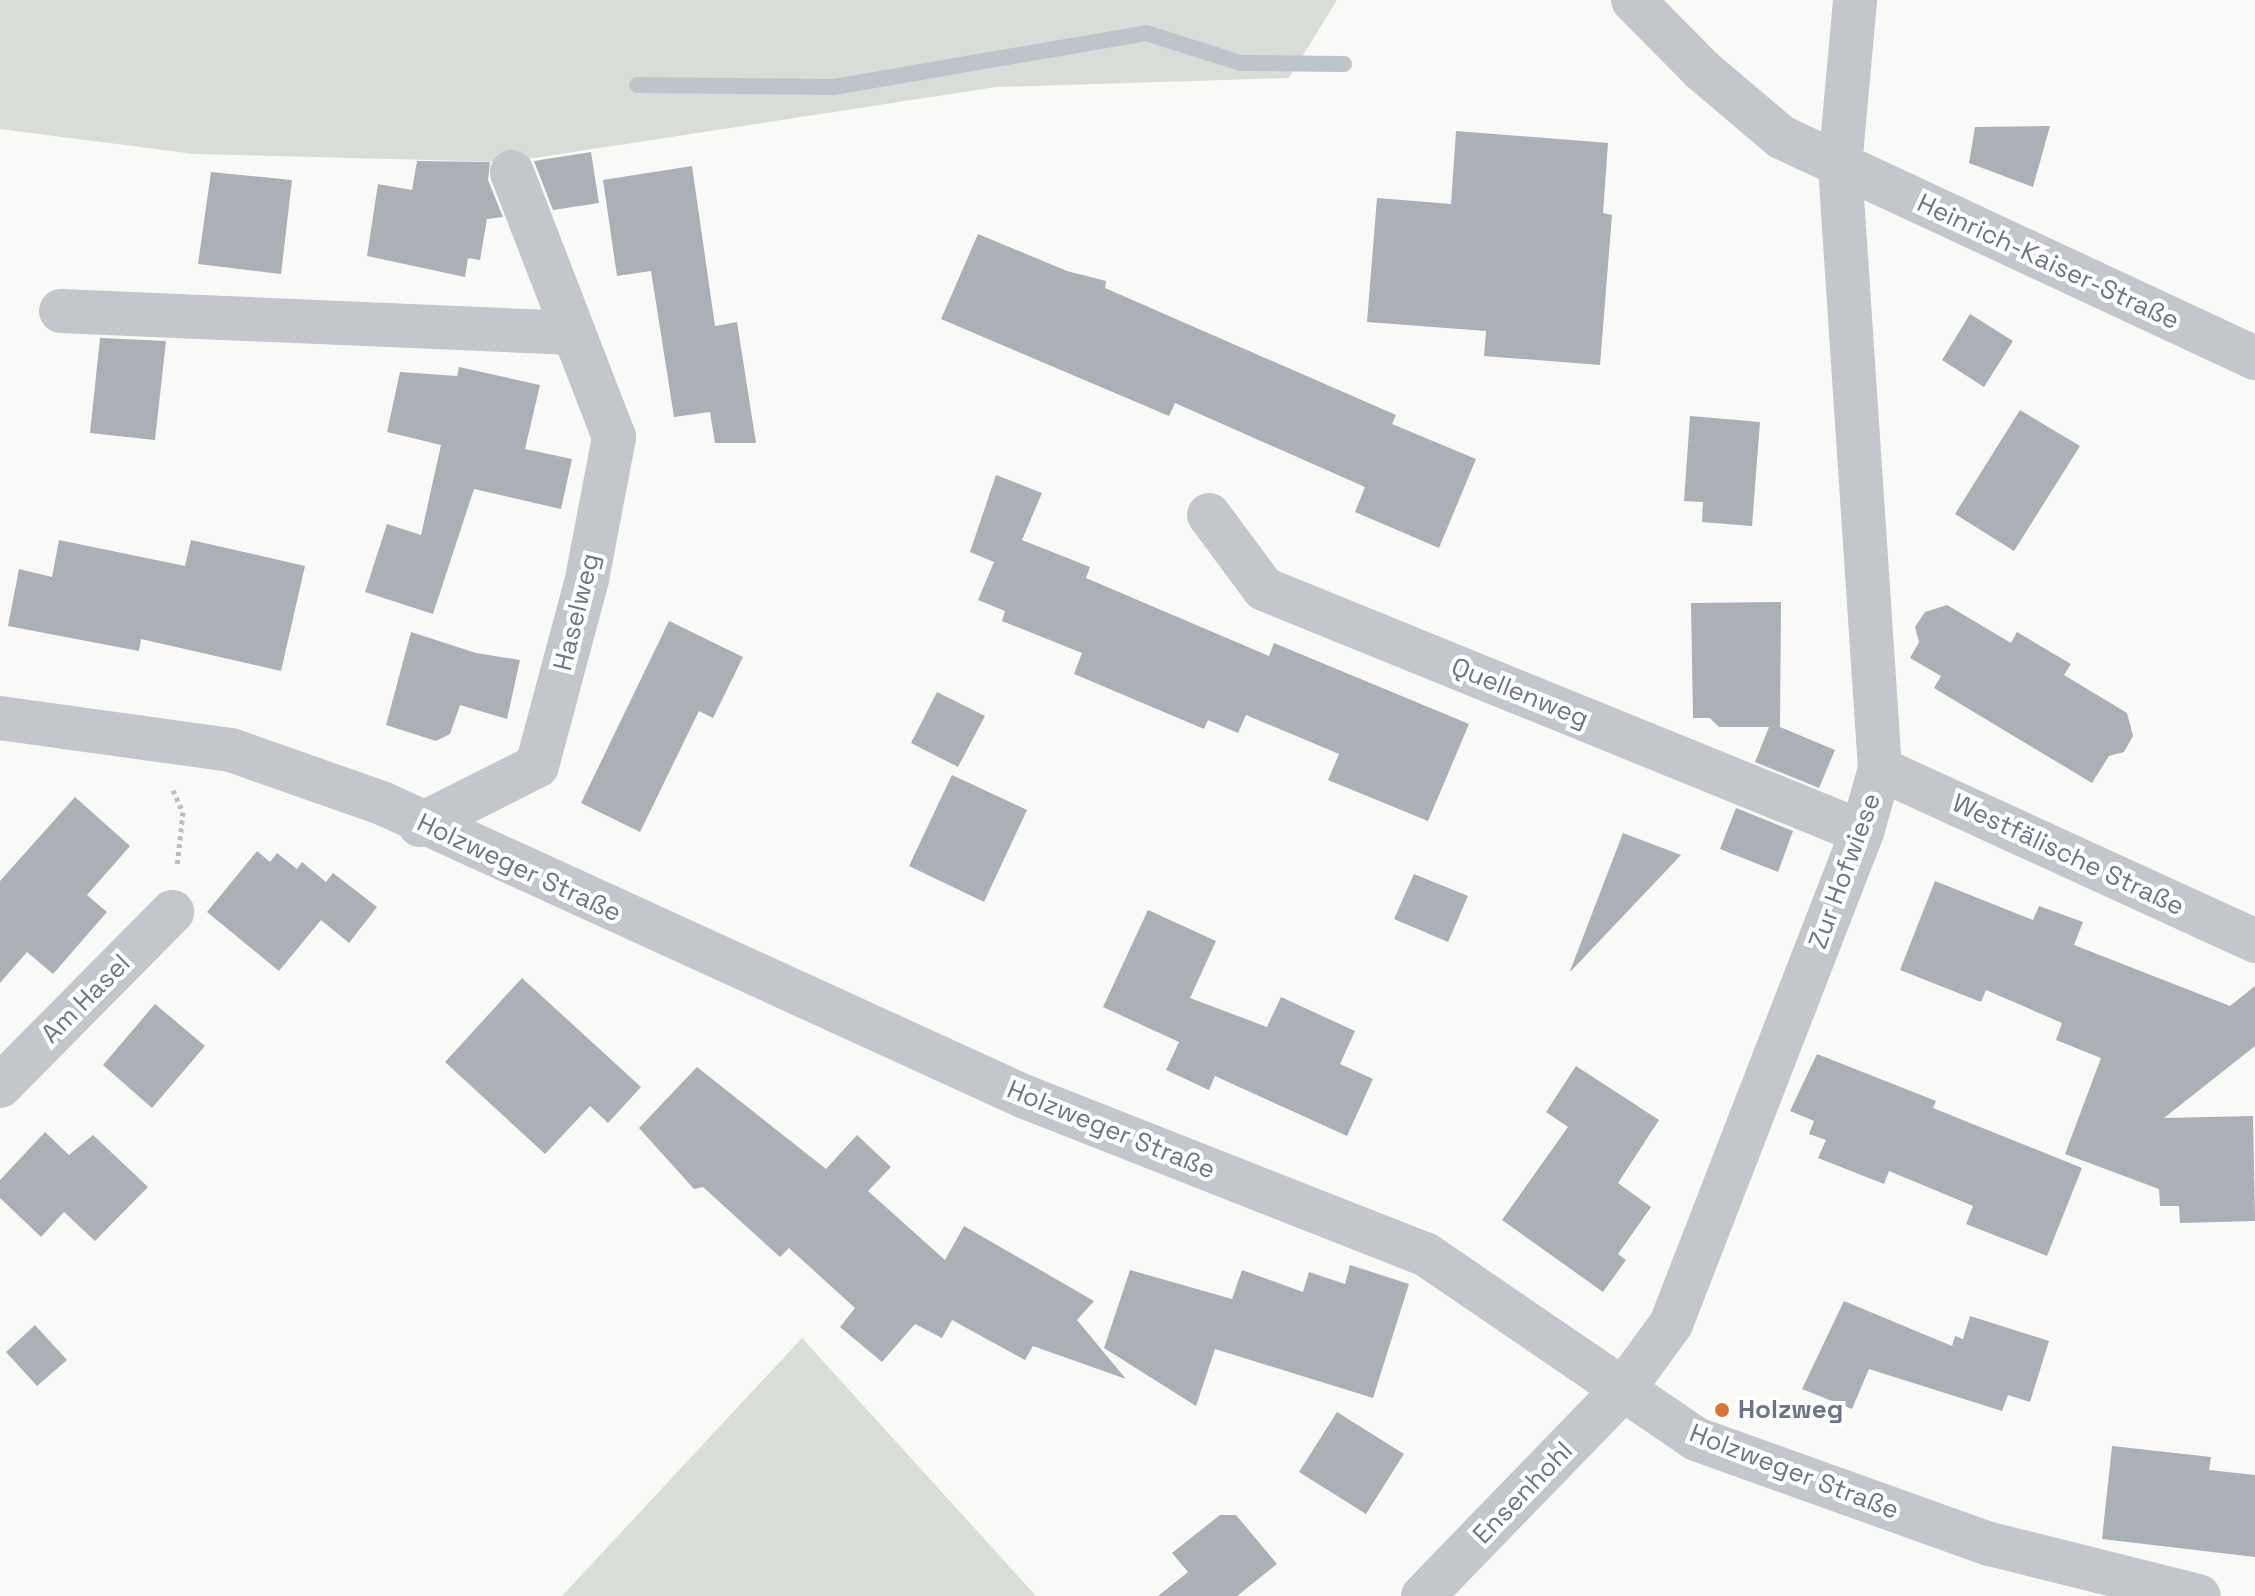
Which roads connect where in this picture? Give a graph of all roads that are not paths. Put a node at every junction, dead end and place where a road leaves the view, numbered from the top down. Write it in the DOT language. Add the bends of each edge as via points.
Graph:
graph roads {
  1 [pos="1633,0"];
  2 [pos="1855,0"];
  3 [pos="1840,166"];
  4 [pos="512,172"];
  5 [pos="61,311"];
  6 [pos="574,333"];
  7 [pos="2255,358"];
  8 [pos="1209,515"];
  9 [pos="0,718"];
  10 [pos="1880,769"];
  11 [pos="420,825"];
  12 [pos="1862,832"];
  13 [pos="172,912"];
  14 [pos="2255,941"];
  15 [pos="0,1086"];
  16 [pos="1622,1391"];
  17 [pos="1423,1596"];
  18 [pos="2199,1596"];
  1 -- 3 [label="street, Heinrich-Kaiser-Straße" via="1702,70 1781,137"];
  2 -- 3 [label="street"];
  3 -- 7 [label="street, Heinrich-Kaiser-Straße"];
  3 -- 10 [label="street, Zur Hofwiese"];
  4 -- 6 [label="street, Haselweg"];
  5 -- 6 [label="street"];
  6 -- 11 [label="street, Haselweg" via="614,437 587,579 537,766"];
  8 -- 12 [label="street, Quellenweg" via="1264,589"];
  9 -- 11 [label="street, Holzweger Straße" via="231,750 384,804"];
  10 -- 12 [label="street, Zur Hofwiese"];
  10 -- 14 [label="street, Westfälische Straße"];
  11 -- 16 [label="street, Holzweger Straße" via="1023,1096 1425,1254"];
  12 -- 16 [label="street, Zur Hofwiese" via="1671,1324"];
  13 -- 15 [label="street, Am Hasel"];
  16 -- 17 [label="street, Ensenhohl"];
  16 -- 18 [label="street, Holzweger Straße" via="1696,1439 1961,1534"];
}
